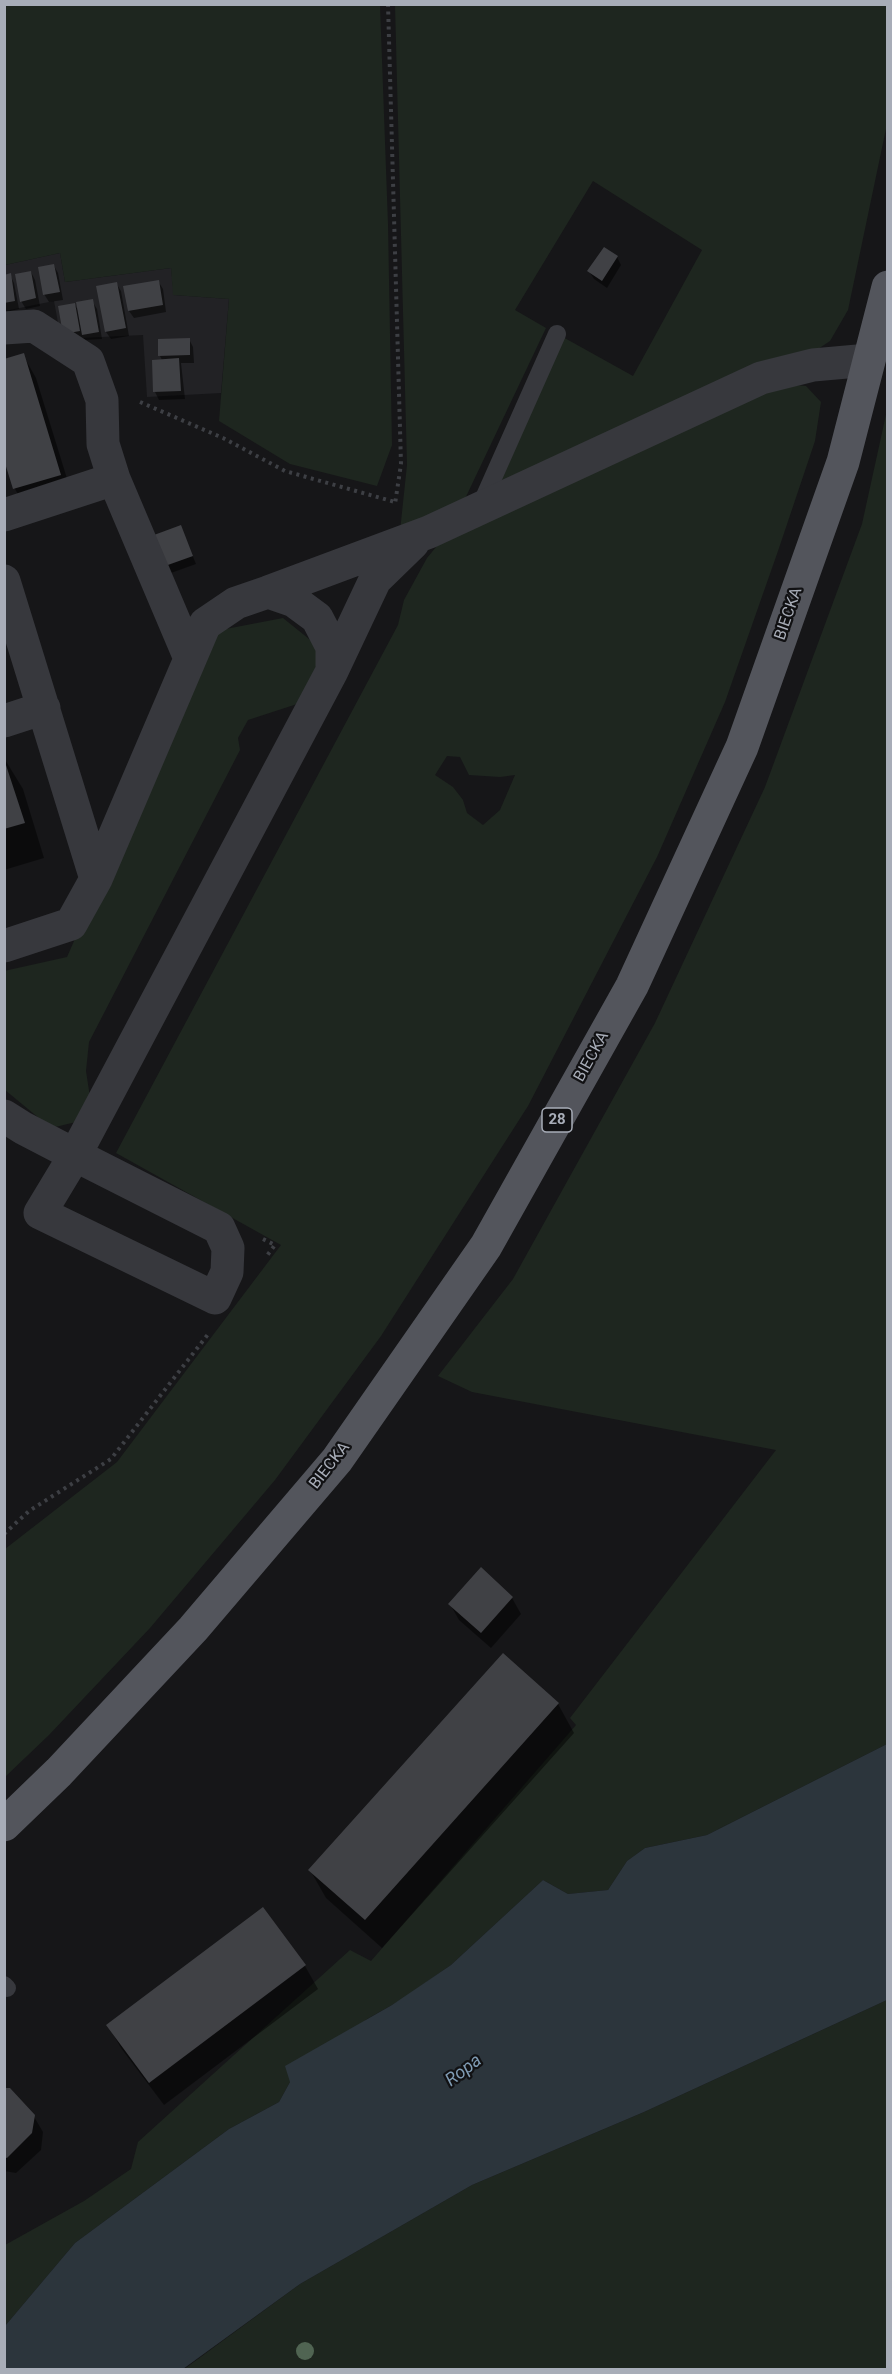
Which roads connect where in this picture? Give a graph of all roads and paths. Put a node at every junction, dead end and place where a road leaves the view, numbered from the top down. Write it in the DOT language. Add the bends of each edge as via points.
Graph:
graph roads {
  1 [pos="388,4"];
  2 [pos="888,287"];
  3 [pos="4,328"];
  4 [pos="557,334"];
  5 [pos="869,360"];
  6 [pos="102,400"];
  7 [pos="114,479"];
  8 [pos="395,502"];
  9 [pos="479,508"];
  10 [pos="4,515"];
  11 [pos="429,532"];
  12 [pos="389,547"];
  13 [pos="4,581"];
  14 [pos="268,592"];
  15 [pos="189,656"];
  16 [pos="332,671"];
  17 [pos="44,708"];
  18 [pos="4,721"];
  19 [pos="96,879"];
  20 [pos="4,946"];
  21 [pos="4,1116"];
  22 [pos="75,1155"];
  23 [pos="254,1234"];
  24 [pos="261,1263"];
  25 [pos="213,1328"];
  26 [pos="4,1534"];
  27 [pos="4,1825"];
  1 -- 8 [label="path" via="402,464"];
  2 -- 5 [label="main road, BIECKA / 28"];
  3 -- 6 [label="street" via="34,326 88,361"];
  4 -- 9 [label="lane"];
  5 -- 9 [label="street" via="813,365 761,378"];
  5 -- 27 [label="main road, BIECKA / 28" via="843,462 742,747 632,986 486,1246 337,1460 193,1629"];
  6 -- 7 [label="street" via="103,444"];
  6 -- 8 [label="path" via="137,402 223,438 285,471"];
  7 -- 10 [label="street"];
  7 -- 15 [label="street"];
  8 -- 12 [label="path"];
  9 -- 11 [label="street"];
  11 -- 12 [label="street"];
  11 -- 16 [label="street" via="410,544 375,580"];
  12 -- 14 [label="street"];
  13 -- 17 [label="street"];
  14 -- 15 [label="street" via="217,614 205,624"];
  14 -- 16 [label="street" via="294,601 317,618 332,647"];
  15 -- 19 [label="street"];
  16 -- 22 [label="street"];
  17 -- 18 [label="street"];
  17 -- 19 [label="street"];
  19 -- 20 [label="street" via="71,924"];
  21 -- 22 [label="street"];
  22 -- 22 [label="street" via="219,1228 228,1248 227,1272 215,1298 40,1213"];
  23 -- 24 [label="path" via="275,1245"];
  25 -- 26 [label="path" via="111,1459 29,1511"];
}
